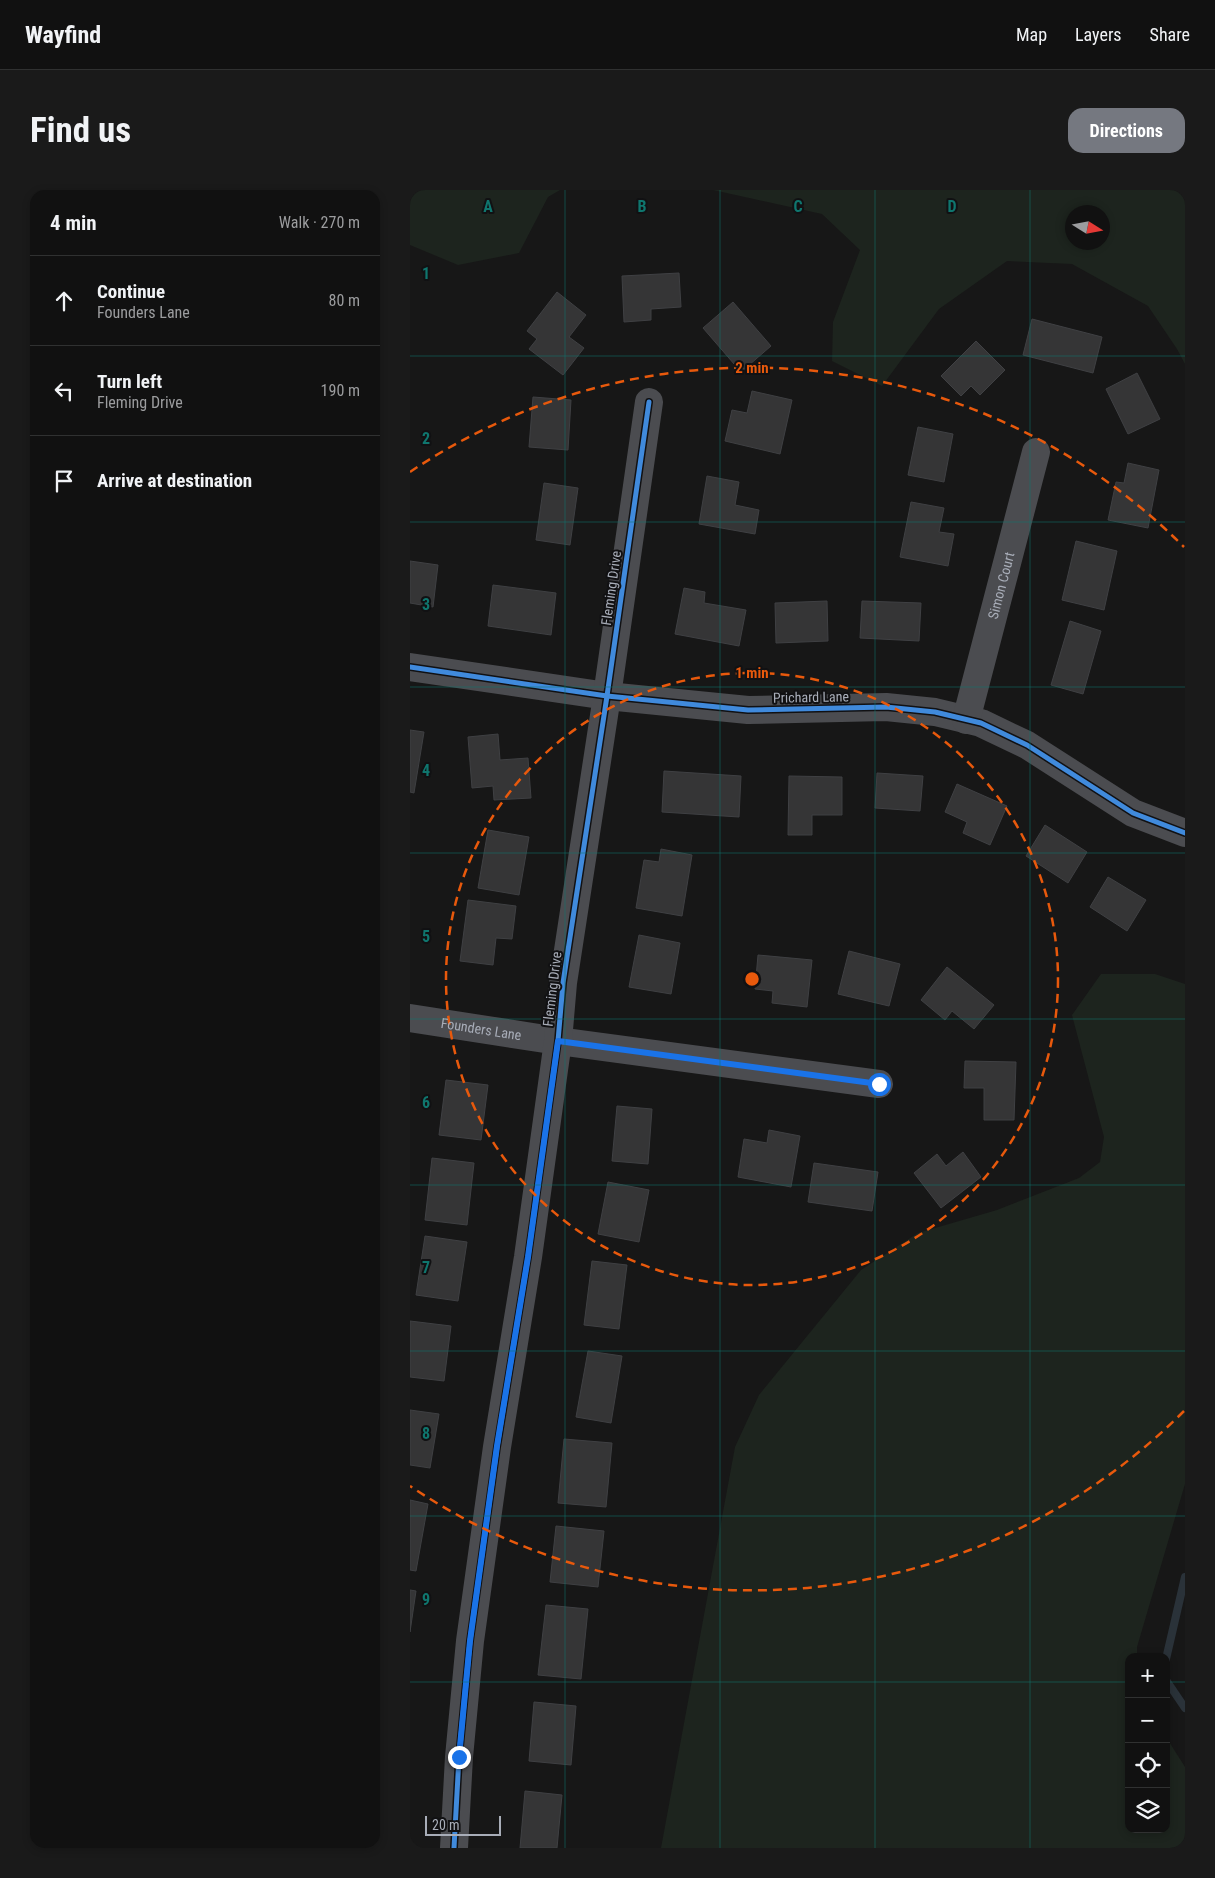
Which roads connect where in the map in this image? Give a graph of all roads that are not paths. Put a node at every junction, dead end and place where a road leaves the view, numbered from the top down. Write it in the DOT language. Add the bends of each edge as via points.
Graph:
graph roads {
  1 [pos="649,402"];
  2 [pos="1036,452"];
  3 [pos="410,667"];
  4 [pos="607,696"];
  5 [pos="966,720"];
  6 [pos="1185,833"];
  7 [pos="410,1018"];
  8 [pos="558,1041"];
  9 [pos="879,1084"];
  10 [pos="454,1848"];
  1 -- 4 [label="street, Fleming Drive"];
  2 -- 5 [label="street, Simon Court"];
  3 -- 4 [label="street, Prichard Lane"];
  4 -- 5 [label="street, Prichard Lane" via="748,710 886,707 935,712"];
  4 -- 8 [label="street, Fleming Drive" via="563,983"];
  5 -- 6 [label="street, Prichard Lane" via="981,723 1027,745 1132,813"];
  7 -- 8 [label="street, Founders Lane"];
  8 -- 9 [label="street, Founders Lane"];
  8 -- 10 [label="street, Fleming Drive" via="470,1641"];
}
